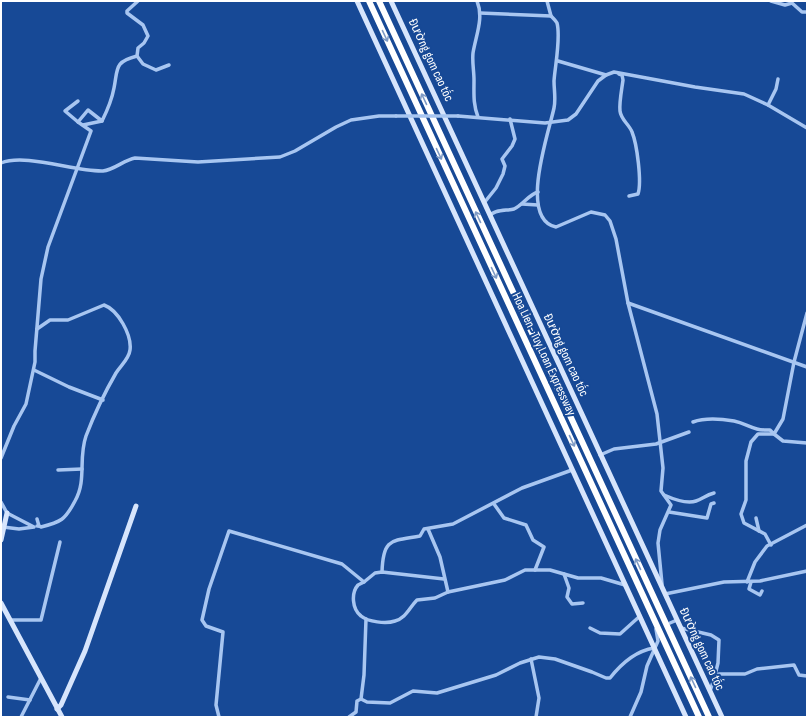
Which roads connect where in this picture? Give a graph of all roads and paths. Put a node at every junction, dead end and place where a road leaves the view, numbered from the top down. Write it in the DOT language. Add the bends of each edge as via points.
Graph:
graph roads {
  1 [pos="138,1"];
  2 [pos="357,1"];
  3 [pos="369,1"];
  4 [pos="379,1"];
  5 [pos="391,1"];
  6 [pos="477,1"];
  7 [pos="547,1"];
  8 [pos="771,1"];
  9 [pos="791,2"];
  10 [pos="807,12"];
  11 [pos="480,13"];
  12 [pos="551,16"];
  13 [pos="137,56"];
  14 [pos="558,61"];
  15 [pos="169,65"];
  16 [pos="614,72"];
  17 [pos="606,74"];
  18 [pos="778,79"];
  19 [pos="78,101"];
  20 [pos="768,105"];
  21 [pos="478,117"];
  22 [pos="510,119"];
  23 [pos="102,121"];
  24 [pos="78,122"];
  25 [pos="549,123"];
  26 [pos="83,125"];
  27 [pos="807,128"];
  28 [pos="1,163"];
  29 [pos="79,168"];
  30 [pos="538,192"];
  31 [pos="629,196"];
  32 [pos="484,203"];
  33 [pos="522,204"];
  34 [pos="538,205"];
  35 [pos="490,216"];
  36 [pos="628,303"];
  37 [pos="807,313"];
  38 [pos="37,329"];
  39 [pos="794,362"];
  40 [pos="807,367"];
  41 [pos="34,370"];
  42 [pos="103,400"];
  43 [pos="693,422"];
  44 [pos="689,432"];
  45 [pos="774,434"];
  46 [pos="660,442"];
  47 [pos="807,444"];
  48 [pos="600,455"];
  49 [pos="1,458"];
  50 [pos="82,469"];
  51 [pos="58,470"];
  52 [pos="572,470"];
  53 [pos="714,493"];
  54 [pos="663,495"];
  55 [pos="1,502"];
  56 [pos="494,504"];
  57 [pos="705,504"];
  58 [pos="136,506"];
  59 [pos="669,512"];
  60 [pos="6,513"];
  61 [pos="756,518"];
  62 [pos="37,519"];
  63 [pos="807,525"];
  64 [pos="39,526"];
  65 [pos="3,527"];
  66 [pos="34,527"];
  67 [pos="428,529"];
  68 [pos="759,531"];
  69 [pos="1,540"];
  70 [pos="60,542"];
  71 [pos="771,545"];
  72 [pos="534,570"];
  73 [pos="807,570"];
  74 [pos="382,572"];
  75 [pos="564,574"];
  76 [pos="444,579"];
  77 [pos="364,582"];
  78 [pos="749,582"];
  79 [pos="626,586"];
  80 [pos="662,588"];
  81 [pos="762,591"];
  82 [pos="448,592"];
  83 [pos="665,594"];
  84 [pos="582,603"];
  85 [pos="1,604"];
  86 [pos="640,616"];
  87 [pos="366,619"];
  88 [pos="10,620"];
  89 [pos="677,620"];
  90 [pos="670,623"];
  91 [pos="590,628"];
  92 [pos="681,628"];
  93 [pos="656,629"];
  94 [pos="696,633"];
  95 [pos="688,644"];
  96 [pos="654,648"];
  97 [pos="531,659"];
  98 [pos="715,676"];
  99 [pos="807,677"];
  100 [pos="41,678"];
  101 [pos="710,691"];
  102 [pos="8,697"];
  103 [pos="361,699"];
  104 [pos="30,700"];
  105 [pos="58,709"];
  106 [pos="21,717"];
  107 [pos="62,717"];
  108 [pos="220,717"];
  109 [pos="349,717"];
  110 [pos="536,717"];
  111 [pos="630,717"];
  112 [pos="686,717"];
  113 [pos="699,717"];
  114 [pos="709,717"];
  115 [pos="722,717"];
  1 -- 13 [label="street" via="127,11 143,25 148,36 138,48"];
  2 -- 52 [label="main road"];
  3 -- 113 [label="highway, Hoa Lien- Tuy Loan Expressway, one-way"];
  114 -- 4 [label="highway, Hoa Lien- Tuy Loan Expressway, one-way"];
  5 -- 32 [label="main road, Đường gom cao tốc"];
  6 -- 11 [label="street"];
  7 -- 12 [label="street"];
  8 -- 9 [label="street" via="785,5"];
  9 -- 10 [label="street" via="802,12"];
  11 -- 12 [label="street"];
  11 -- 21 [label="street" via="472,61 473,104"];
  12 -- 14 [label="street" via="557,23"];
  13 -- 15 [label="street" via="142,64 156,70"];
  13 -- 23 [label="street" via="124,60 117,68 114,88"];
  14 -- 17 [label="street"];
  14 -- 25 [label="street" via="554,81 554,106"];
  16 -- 17 [label="street"];
  16 -- 20 [label="street" via="695,88 744,94"];
  16 -- 31 [label="street" via="622,75 620,111 623,120 632,130 640,174 638,194"];
  17 -- 25 [label="street" via="589,92 573,117"];
  18 -- 20 [label="street" via="776,90"];
  19 -- 24 [label="street" via="64,110"];
  20 -- 27 [label="street"];
  21 -- 22 [label="street"];
  21 -- 29 [label="street, bridge" via="379,116 351,120 280,157 198,162 135,158 104,171"];
  22 -- 25 [label="street"];
  22 -- 32 [label="street" via="515,139 502,159 505,170 501,181"];
  23 -- 24 [label="street" via="88,110"];
  23 -- 26 [label="street"];
  24 -- 26 [label="street"];
  25 -- 30 [label="street" via="538,175"];
  26 -- 29 [label="street" via="91,131"];
  28 -- 29 [label="street" via="25,161"];
  29 -- 38 [label="street" via="48,248 41,279"];
  30 -- 33 [label="street"];
  30 -- 34 [label="street"];
  32 -- 35 [label="main road, Đường gom cao tốc"];
  33 -- 34 [label="street"];
  33 -- 35 [label="street" via="514,209 494,212"];
  34 -- 36 [label="street" via="547,222 556,227 588,213 598,212 608,217 616,239"];
  35 -- 48 [label="main road, Đường gom cao tốc"];
  36 -- 39 [label="street"];
  36 -- 46 [label="street" via="657,414"];
  37 -- 39 [label="street"];
  38 -- 41 [label="street"];
  38 -- 42 [label="street" via="50,320 68,320 100,305 108,306 115,312 130,341 130,351"];
  39 -- 40 [label="street"];
  39 -- 45 [label="street" via="783,419"];
  41 -- 42 [label="street" via="68,388"];
  41 -- 49 [label="street" via="26,404"];
  42 -- 50 [label="street" via="83,445"];
  43 -- 45 [label="street" via="700,419 733,421 758,430 770,430"];
  44 -- 46 [label="street"];
  45 -- 47 [label="street" via="783,441"];
  45 -- 68 [label="street" via="758,434 751,442 746,461 746,500 741,514 744,523"];
  46 -- 48 [label="street" via="641,447 614,449"];
  46 -- 54 [label="street"];
  48 -- 80 [label="main road, Đường gom cao tốc"];
  50 -- 51 [label="street"];
  50 -- 64 [label="street" via="80,491 61,521"];
  52 -- 56 [label="street" via="522,488"];
  52 -- 79 [label="main road"];
  53 -- 54 [label="street" via="697,501"];
  54 -- 59 [label="street" via="671,505"];
  55 -- 60 [label="street"];
  56 -- 67 [label="street" via="453,524"];
  56 -- 72 [label="street" via="504,518 526,525 533,540 544,547"];
  57 -- 59 [label="street" via="712,504 707,518"];
  58 -- 105 [label="main road" via="86,651"];
  59 -- 80 [label="street" via="660,530 658,542"];
  60 -- 65 [label="main road"];
  60 -- 66 [label="street"];
  61 -- 68 [label="street"];
  62 -- 64 [label="street"];
  63 -- 71 [label="street"];
  64 -- 66 [label="street"];
  65 -- 66 [label="street"];
  65 -- 69 [label="main road"];
  67 -- 74 [label="street" via="423,529 420,536 410,536 388,545 383,554"];
  67 -- 76 [label="street" via="440,557"];
  68 -- 71 [label="street" via="765,534"];
  70 -- 88 [label="street" via="41,620"];
  71 -- 78 [label="street" via="767,546 758,558"];
  72 -- 75 [label="street" via="549,569"];
  72 -- 82 [label="street" via="525,570 505,580"];
  73 -- 78 [label="street"];
  74 -- 76 [label="street"];
  74 -- 77 [label="street" via="375,573"];
  75 -- 79 [label="street" via="578,578 602,578"];
  75 -- 84 [label="street" via="569,588 567,597 572,604"];
  76 -- 82 [label="street"];
  77 -- 87 [label="street" via="355,588 354,600 357,612"];
  77 -- 108 [label="street" via="342,564 229,531 209,589 202,620 206,626 223,632 216,705"];
  78 -- 81 [label="street" via="750,589 760,595"];
  78 -- 83 [label="street" via="724,582"];
  79 -- 86 [label="main road"];
  80 -- 83 [label="main road, Đường gom cao tốc"];
  82 -- 87 [label="street" via="435,598 417,600 404,617 395,621"];
  83 -- 89 [label="main road, Đường gom cao tốc"];
  85 -- 88 [label="main road"];
  86 -- 91 [label="street" via="620,634 600,633"];
  86 -- 96 [label="main road"];
  87 -- 103 [label="street"];
  88 -- 100 [label="main road"];
  89 -- 90 [label="street"];
  89 -- 92 [label="main road, Đường gom cao tốc"];
  92 -- 94 [label="street"];
  92 -- 95 [label="main road, Đường gom cao tốc"];
  93 -- 96 [label="street" via="658,641"];
  94 -- 95 [label="street"];
  94 -- 98 [label="street" via="711,635 719,640"];
  95 -- 101 [label="main road, Đường gom cao tốc"];
  96 -- 97 [label="street" via="637,653 619,666 610,678 555,659"];
  96 -- 111 [label="street" via="641,692"];
  96 -- 112 [label="main road"];
  97 -- 103 [label="street" via="496,675 437,693 413,691 390,703 367,702"];
  97 -- 110 [label="street" via="539,698"];
  98 -- 99 [label="street" via="745,674 757,669 794,664 799,675"];
  98 -- 101 [label="street"];
  100 -- 104 [label="street"];
  100 -- 105 [label="main road"];
  101 -- 115 [label="main road, Đường gom cao tốc"];
  102 -- 104 [label="street"];
  103 -- 109 [label="street" via="356,701 356,712"];
  104 -- 106 [label="street"];
  105 -- 107 [label="main road"];
}
